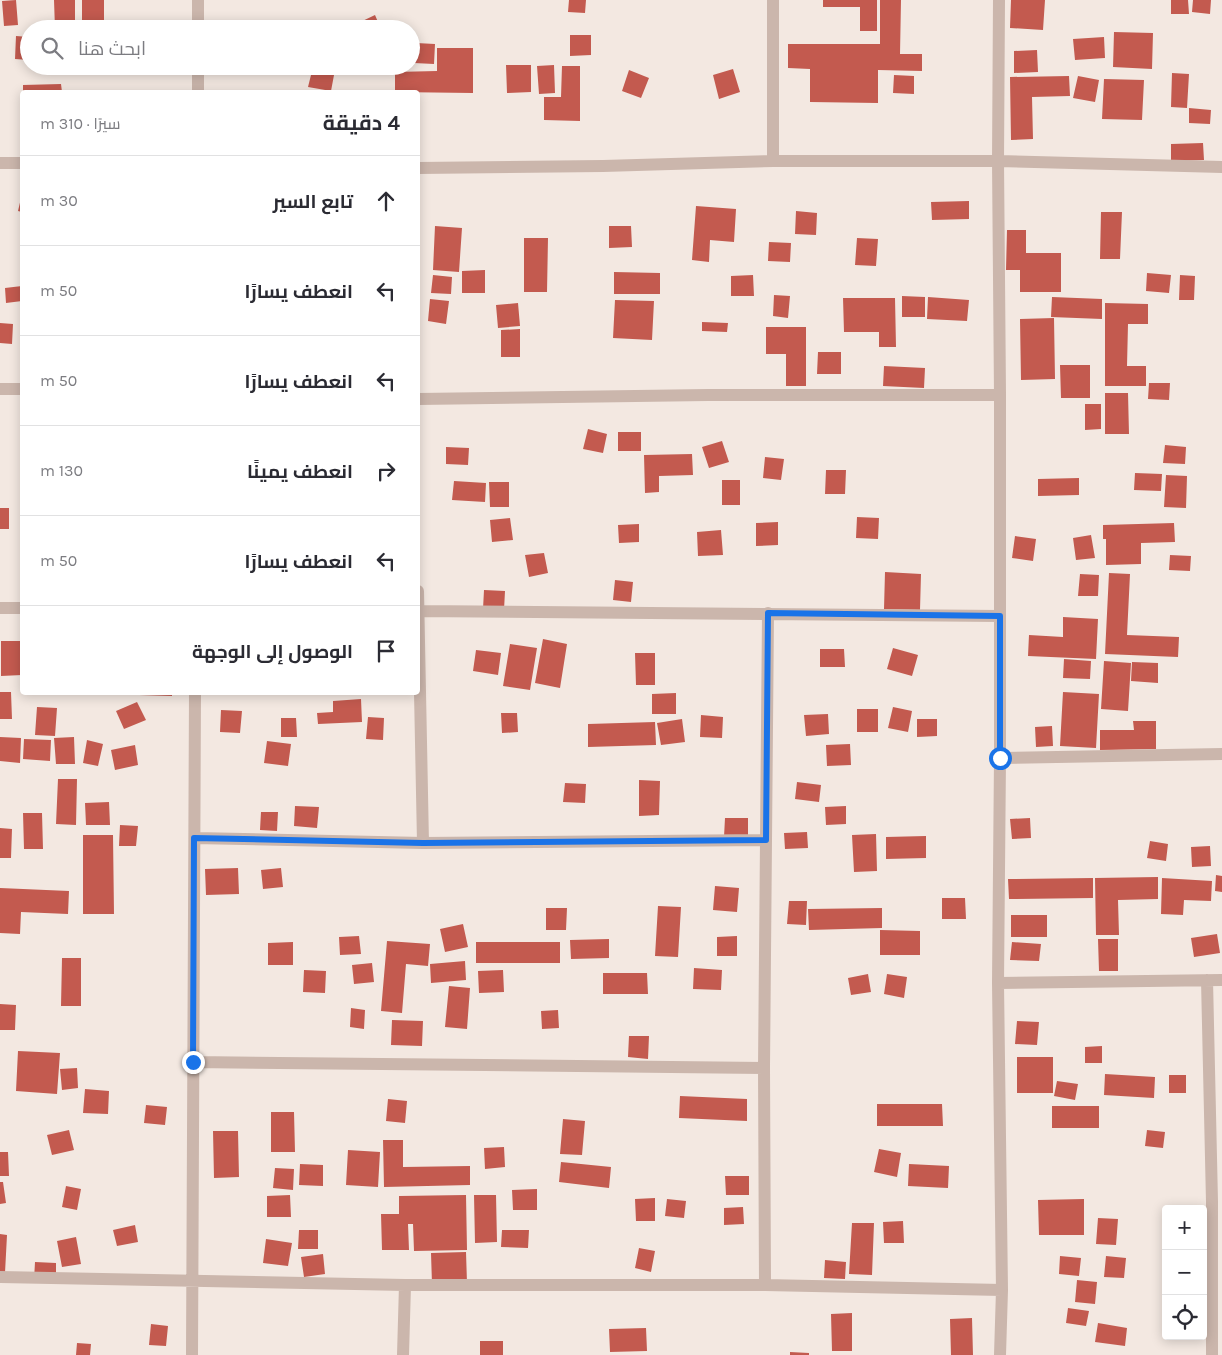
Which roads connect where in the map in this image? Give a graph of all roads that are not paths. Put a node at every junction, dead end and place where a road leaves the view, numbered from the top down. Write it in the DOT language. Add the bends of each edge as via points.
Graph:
graph roads {
  1 [pos="198,0"];
  2 [pos="773,0"];
  3 [pos="999,0"];
  4 [pos="198,20"];
  5 [pos="198,75"];
  6 [pos="198,90"];
  7 [pos="774,161"];
  8 [pos="998,161"];
  9 [pos="0,163"];
  10 [pos="20,163"];
  11 [pos="1222,166"];
  12 [pos="420,168"];
  13 [pos="0,389"];
  14 [pos="20,389"];
  15 [pos="1000,395"];
  16 [pos="420,399"];
  17 [pos="0,608"];
  18 [pos="20,608"];
  19 [pos="420,611"];
  20 [pos="768,613"];
  21 [pos="1000,616"];
  22 [pos="195,695"];
  23 [pos="420,695"];
  24 [pos="1222,754"];
  25 [pos="1000,758"];
  26 [pos="194,838"];
  27 [pos="766,840"];
  28 [pos="423,843"];
  29 [pos="1207,980"];
  30 [pos="1222,980"];
  31 [pos="998,983"];
  32 [pos="193,1062"];
  33 [pos="764,1068"];
  34 [pos="1217,1202"];
  35 [pos="0,1277"];
  36 [pos="192,1281"];
  37 [pos="405,1285"];
  38 [pos="766,1285"];
  39 [pos="1002,1290"];
  40 [pos="192,1355"];
  41 [pos="403,1355"];
  42 [pos="1000,1355"];
  43 [pos="1212,1355"];
  1 -- 4 [label="street"];
  2 -- 7 [label="street"];
  3 -- 8 [label="street"];
  5 -- 6 [label="street"];
  7 -- 8 [label="street"];
  7 -- 12 [label="street"];
  8 -- 11 [label="street"];
  8 -- 15 [label="street"];
  9 -- 10 [label="street"];
  13 -- 14 [label="street"];
  15 -- 16 [label="street"];
  15 -- 21 [label="street"];
  17 -- 18 [label="street"];
  19 -- 20 [label="street"];
  20 -- 21 [label="street"];
  20 -- 27 [label="street"];
  21 -- 25 [label="street"];
  22 -- 26 [label="street"];
  23 -- 28 [label="street"];
  24 -- 25 [label="street"];
  25 -- 31 [label="street"];
  26 -- 28 [label="street"];
  26 -- 32 [label="street"];
  27 -- 28 [label="street"];
  27 -- 33 [label="street"];
  29 -- 30 [label="street"];
  29 -- 31 [label="street"];
  29 -- 34 [label="street"];
  31 -- 39 [label="street"];
  32 -- 33 [label="street"];
  32 -- 36 [label="street"];
  33 -- 38 [label="street"];
  34 -- 43 [label="street"];
  35 -- 36 [label="street"];
  36 -- 37 [label="street"];
  36 -- 40 [label="street"];
  37 -- 38 [label="street"];
  37 -- 41 [label="street"];
  38 -- 39 [label="street"];
  39 -- 42 [label="street"];
}
